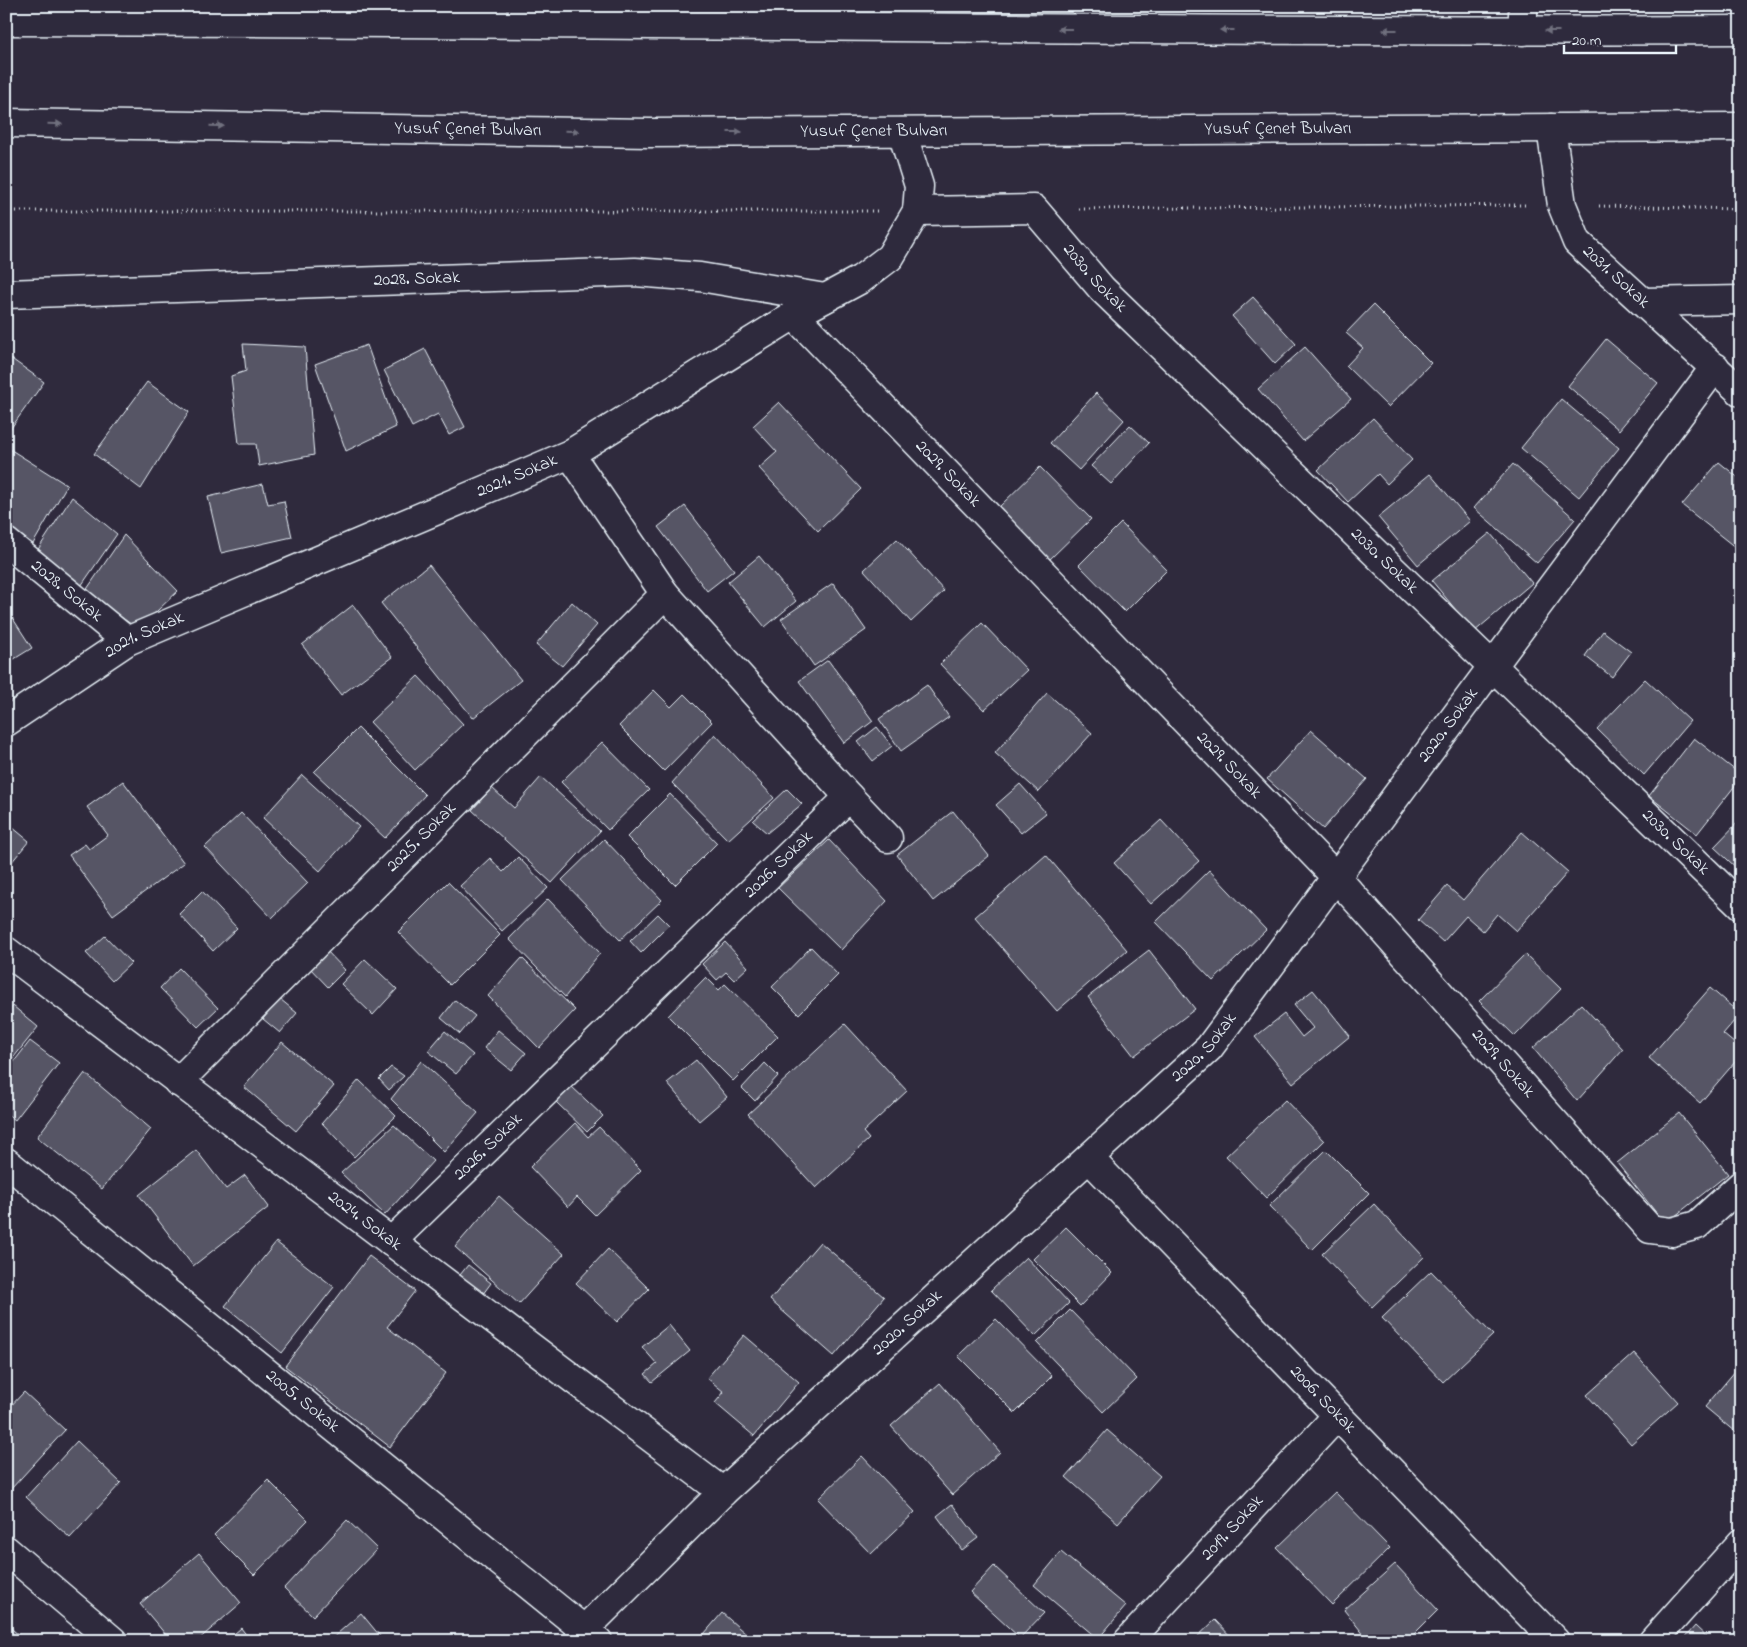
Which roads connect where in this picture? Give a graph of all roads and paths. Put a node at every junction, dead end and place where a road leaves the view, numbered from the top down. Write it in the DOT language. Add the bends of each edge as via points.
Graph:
graph roads {
  1 [pos="66,14"];
  2 [pos="1523,19"];
  3 [pos="6,21"];
  4 [pos="1741,30"];
  5 [pos="6,123"];
  6 [pos="1741,127"];
  7 [pos="1551,128"];
  8 [pos="902,132"];
  9 [pos="1562,205"];
  10 [pos="1034,209"];
  11 [pos="1741,209"];
  12 [pos="917,210"];
  13 [pos="6,211"];
  14 [pos="6,294"];
  15 [pos="825,298"];
  16 [pos="1741,300"];
  17 [pos="1644,302"];
  18 [pos="794,315"];
  19 [pos="1715,367"];
  20 [pos="1741,392"];
  21 [pos="570,454"];
  22 [pos="6,542"];
  23 [pos="665,594"];
  24 [pos="127,641"];
  25 [pos="1492,666"];
  26 [pos="6,722"];
  27 [pos="849,797"];
  28 [pos="888,838"];
  29 [pos="1336,876"];
  30 [pos="1741,906"];
  31 [pos="6,951"];
  32 [pos="178,1082"];
  33 [pos="1089,1158"];
  34 [pos="6,1162"];
  35 [pos="1741,1185"];
  36 [pos="391,1242"];
  37 [pos="1337,1416"];
  38 [pos="723,1492"];
  39 [pos="1741,1543"];
  40 [pos="6,1550"];
  41 [pos="591,1635"];
  42 [pos="113,1641"];
  43 [pos="1128,1641"];
  44 [pos="1556,1641"];
  45 [pos="1653,1641"];
  2 -- 1 [label="main road, one-way"];
  1 -- 3 [label="main road"];
  4 -- 2 [label="main road, one-way"];
  5 -- 8 [label="main road, Yusuf Çenet Bulvarı, one-way" via="650,132"];
  6 -- 7 [label="main road, Yusuf Çenet Bulvarı"];
  7 -- 8 [label="main road, Yusuf Çenet Bulvarı"];
  7 -- 9 [label="main road, 2031. Sokak"];
  8 -- 12 [label="main road, 2021. Sokak" via="919,186"];
  9 -- 10 [label="path"];
  9 -- 11 [label="path"];
  9 -- 17 [label="main road, 2031. Sokak" via="1577,242"];
  10 -- 12 [label="main road"];
  10 -- 25 [label="main road, 2030. Sokak" via="1102,289"];
  12 -- 13 [label="path"];
  12 -- 15 [label="main road, 2021. Sokak" via="890,257 861,279"];
  14 -- 15 [label="main road, 2028. Sokak" via="635,272 700,277"];
  15 -- 18 [label="main road, 2021. Sokak"];
  16 -- 17 [label="main road"];
  17 -- 19 [label="main road, 2031. Sokak"];
  18 -- 21 [label="main road, 2021. Sokak"];
  18 -- 29 [label="main road, 2029. Sokak"];
  19 -- 20 [label="main road, 2031. Sokak"];
  19 -- 25 [label="main road, 2020. Sokak"];
  21 -- 23 [label="main road"];
  21 -- 24 [label="main road, 2021. Sokak"];
  22 -- 24 [label="main road, 2028. Sokak"];
  23 -- 27 [label="main road"];
  23 -- 32 [label="main road, 2025. Sokak"];
  24 -- 26 [label="main road, 2021. Sokak"];
  25 -- 29 [label="main road, 2020. Sokak"];
  25 -- 30 [label="main road, 2030. Sokak"];
  27 -- 28 [label="main road"];
  27 -- 36 [label="main road, 2026. Sokak"];
  29 -- 33 [label="main road, 2020. Sokak" via="1209,1048"];
  29 -- 35 [label="main road, 2029. Sokak" via="1650,1228 1672,1232 1697,1225"];
  31 -- 32 [label="main road, 2024. Sokak"];
  32 -- 36 [label="main road, 2024. Sokak"];
  33 -- 37 [label="main road, 2006. Sokak"];
  33 -- 38 [label="main road, 2020. Sokak"];
  34 -- 41 [label="main road, 2005. Sokak"];
  36 -- 38 [label="main road, 2024. Sokak"];
  37 -- 43 [label="main road, 2019. Sokak"];
  37 -- 44 [label="main road, 2006. Sokak"];
  38 -- 41 [label="main road, 2020. Sokak"];
  39 -- 45 [label="main road"];
  40 -- 42 [label="main road"];
}
